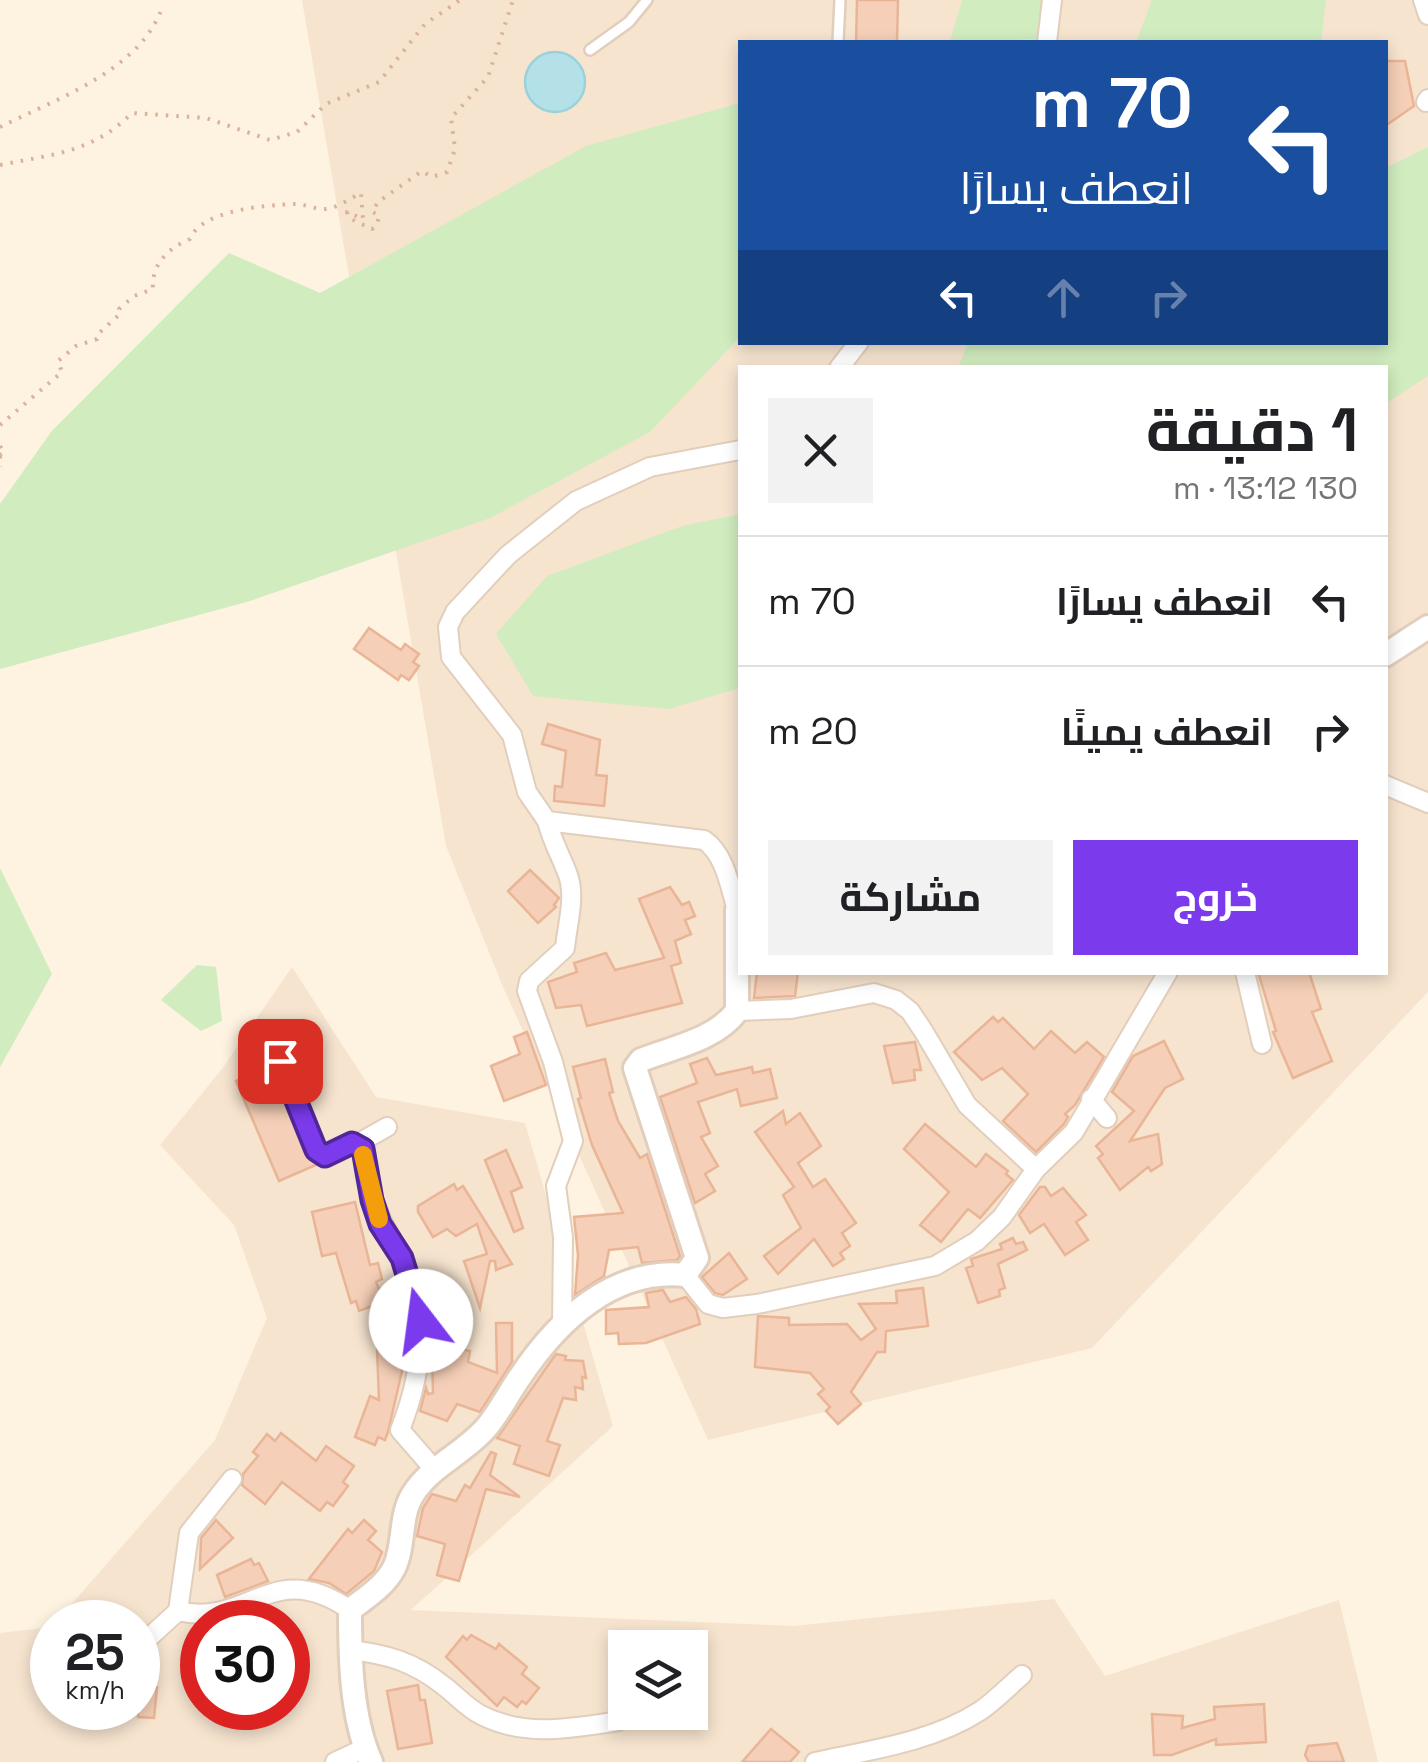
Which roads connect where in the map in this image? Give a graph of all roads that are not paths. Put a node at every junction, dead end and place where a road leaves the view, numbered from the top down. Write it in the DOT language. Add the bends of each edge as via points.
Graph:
graph roads {
  1 [pos="647,0"];
  2 [pos="840,0"];
  3 [pos="1052,0"];
  4 [pos="1423,0"];
  5 [pos="1428,14"];
  6 [pos="838,40"];
  7 [pos="1047,40"];
  8 [pos="590,50"];
  9 [pos="858,345"];
  10 [pos="841,365"];
  11 [pos="738,450"];
  12 [pos="1428,627"];
  13 [pos="1388,653"];
  14 [pos="1388,785"];
  15 [pos="1428,802"];
  16 [pos="548,821"];
  17 [pos="738,909"];
  18 [pos="1166,975"];
  19 [pos="1246,975"];
  20 [pos="737,1011"];
  21 [pos="1262,1044"];
  22 [pos="280,1061"];
  23 [pos="1092,1098"];
  24 [pos="1107,1118"];
  25 [pos="386,1126"];
  26 [pos="363,1149"];
  27 [pos="1036,1169"];
  28 [pos="686,1276"];
  29 [pos="562,1324"];
  30 [pos="433,1468"];
  31 [pos="232,1479"];
  32 [pos="350,1610"];
  33 [pos="178,1611"];
  34 [pos="160,1627"];
  35 [pos="350,1650"];
  36 [pos="1022,1675"];
  37 [pos="608,1722"];
  38 [pos="368,1755"];
  39 [pos="334,1762"];
  40 [pos="815,1762"];
  1 -- 8 [label="lane"];
  2 -- 6 [label="lane"];
  3 -- 7 [label="street"];
  4 -- 5 [label="street"];
  9 -- 10 [label="street"];
  11 -- 16 [label="street" via="650,468 587,495 545,522 455,612 448,627 451,657 512,735 527,792"];
  12 -- 13 [label="street"];
  14 -- 15 [label="street"];
  16 -- 17 [label="street" via="704,840 725,870"];
  16 -- 29 [label="street" via="571,897 564,948 527,990 573,1142 556,1178"];
  17 -- 20 [label="street"];
  18 -- 23 [label="street"];
  19 -- 21 [label="street"];
  20 -- 27 [label="street" via="791,1009 874,993 896,1000 910,1011 967,1105"];
  20 -- 28 [label="street" via="710,1034 634,1068 697,1258"];
  22 -- 26 [label="lane" via="316,1150 325,1156 352,1143"];
  23 -- 24 [label="street"];
  23 -- 27 [label="street" via="1074,1132"];
  25 -- 26 [label="street" via="364,1140"];
  26 -- 30 [label="street" via="380,1224 402,1258 421,1321 418,1383 402,1436"];
  27 -- 28 [label="street" via="978,1241 935,1266 723,1308 708,1304"];
  28 -- 29 [label="street" via="638,1276"];
  29 -- 30 [label="street" via="487,1427"];
  30 -- 32 [label="street" via="411,1498 394,1566"];
  31 -- 33 [label="street" via="189,1533"];
  32 -- 33 [label="street" via="308,1588 279,1588 238,1606 194,1615"];
  32 -- 35 [label="street"];
  33 -- 34 [label="street"];
  35 -- 37 [label="street" via="411,1664 476,1713 518,1728"];
  35 -- 38 [label="street"];
  36 -- 40 [label="street" via="964,1720"];
  38 -- 39 [label="street"];
}
